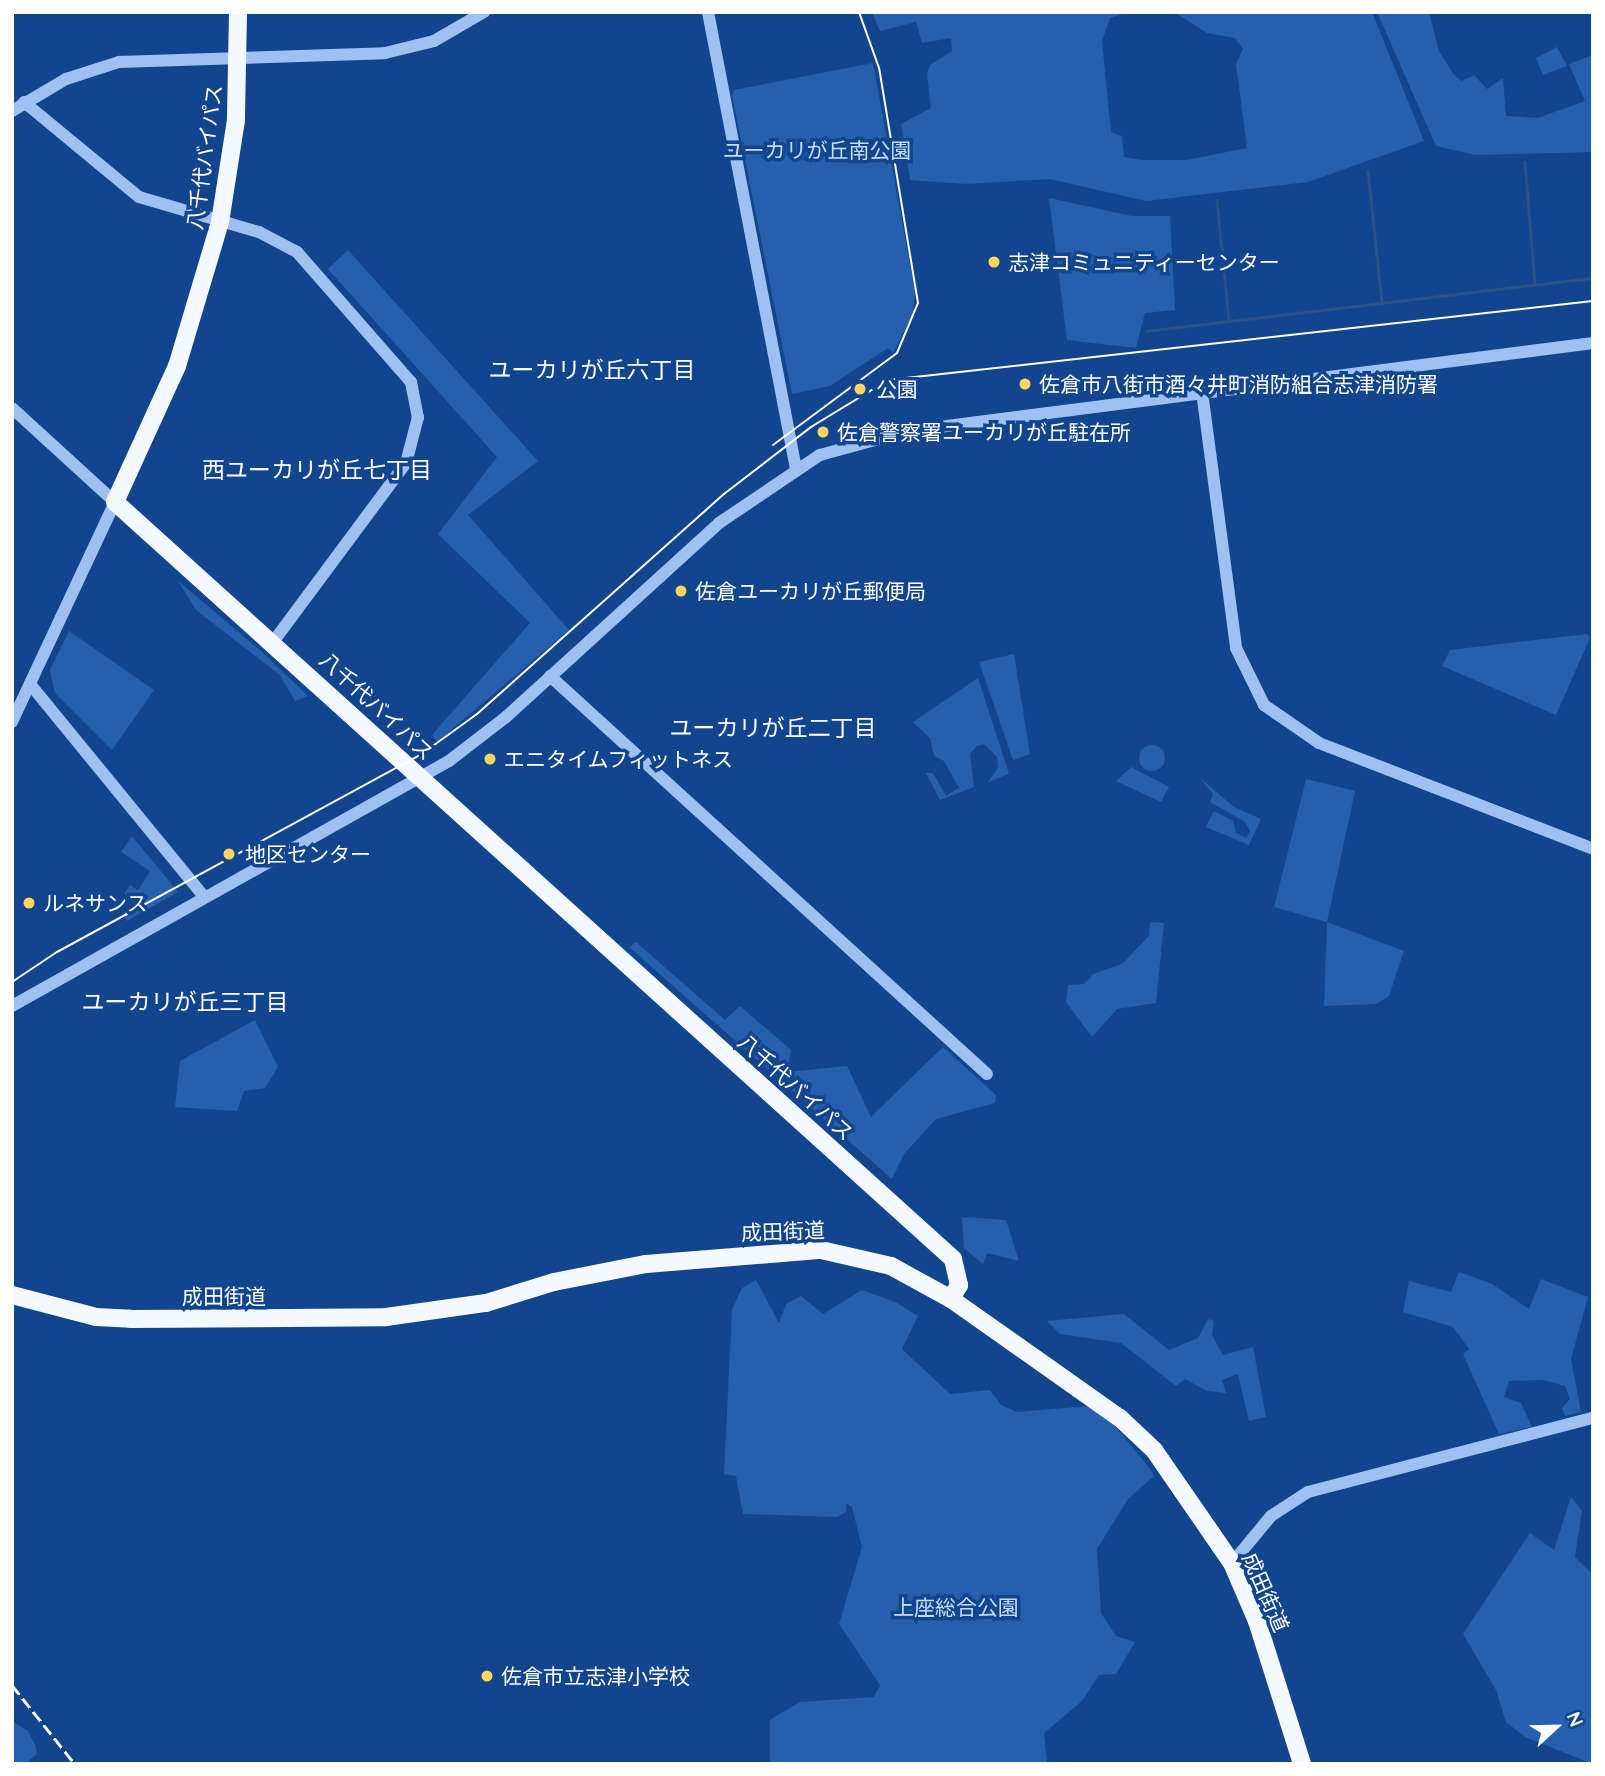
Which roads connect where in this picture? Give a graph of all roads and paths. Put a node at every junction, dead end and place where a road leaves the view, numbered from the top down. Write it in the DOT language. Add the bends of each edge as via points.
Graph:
graph roads {
  1 [pos="238,12"];
  2 [pos="485,12"];
  3 [pos="708,12"];
  4 [pos="239,57"];
  5 [pos="24,102"];
  6 [pos="12,111"];
  7 [pos="220,222"];
  8 [pos="1593,343"];
  9 [pos="1202,393"];
  10 [pos="12,408"];
  11 [pos="796,467"];
  12 [pos="115,502"];
  13 [pos="274,641"];
  14 [pos="550,676"];
  15 [pos="30,684"];
  16 [pos="12,722"];
  17 [pos="419,778"];
  18 [pos="1593,849"];
  19 [pos="203,895"];
  20 [pos="12,1006"];
  21 [pos="987,1074"];
  22 [pos="12,1295"];
  23 [pos="951,1299"];
  24 [pos="1593,1418"];
  25 [pos="1232,1563"];
  26 [pos="1302,1764"];
  1 -- 4 [label="highway, 八千代バイパス"];
  2 -- 4 [label="street" via="434,41 385,53"];
  3 -- 11 [label="street"];
  4 -- 5 [label="street" via="119,62 66,79"];
  4 -- 7 [label="highway, 八千代バイパス"];
  5 -- 6 [label="street"];
  5 -- 7 [label="street" via="139,197"];
  7 -- 12 [label="highway, 八千代バイパス" via="177,366"];
  7 -- 13 [label="street" via="278,240 313,266 403,368 417,406 415,440 406,463"];
  8 -- 9 [label="street"];
  9 -- 11 [label="street" via="873,436"];
  9 -- 18 [label="street" via="1236,648 1264,705 1319,743"];
  10 -- 12 [label="street"];
  11 -- 14 [label="street" via="719,523"];
  12 -- 13 [label="highway, 八千代バイパス"];
  12 -- 15 [label="street"];
  13 -- 17 [label="highway, 八千代バイパス"];
  14 -- 17 [label="street" via="477,740"];
  14 -- 21 [label="street"];
  15 -- 16 [label="street"];
  15 -- 19 [label="street"];
  17 -- 19 [label="street"];
  17 -- 23 [label="highway, 八千代バイパス" via="953,1259 959,1276"];
  19 -- 20 [label="street"];
  22 -- 23 [label="highway, 成田街道" via="96,1317 386,1317 486,1303 619,1267 821,1250 891,1266"];
  23 -- 25 [label="highway, 成田街道" via="1135,1430"];
  24 -- 25 [label="street" via="1308,1492 1286,1503"];
  25 -- 26 [label="highway, 成田街道" via="1257,1621"];
}
